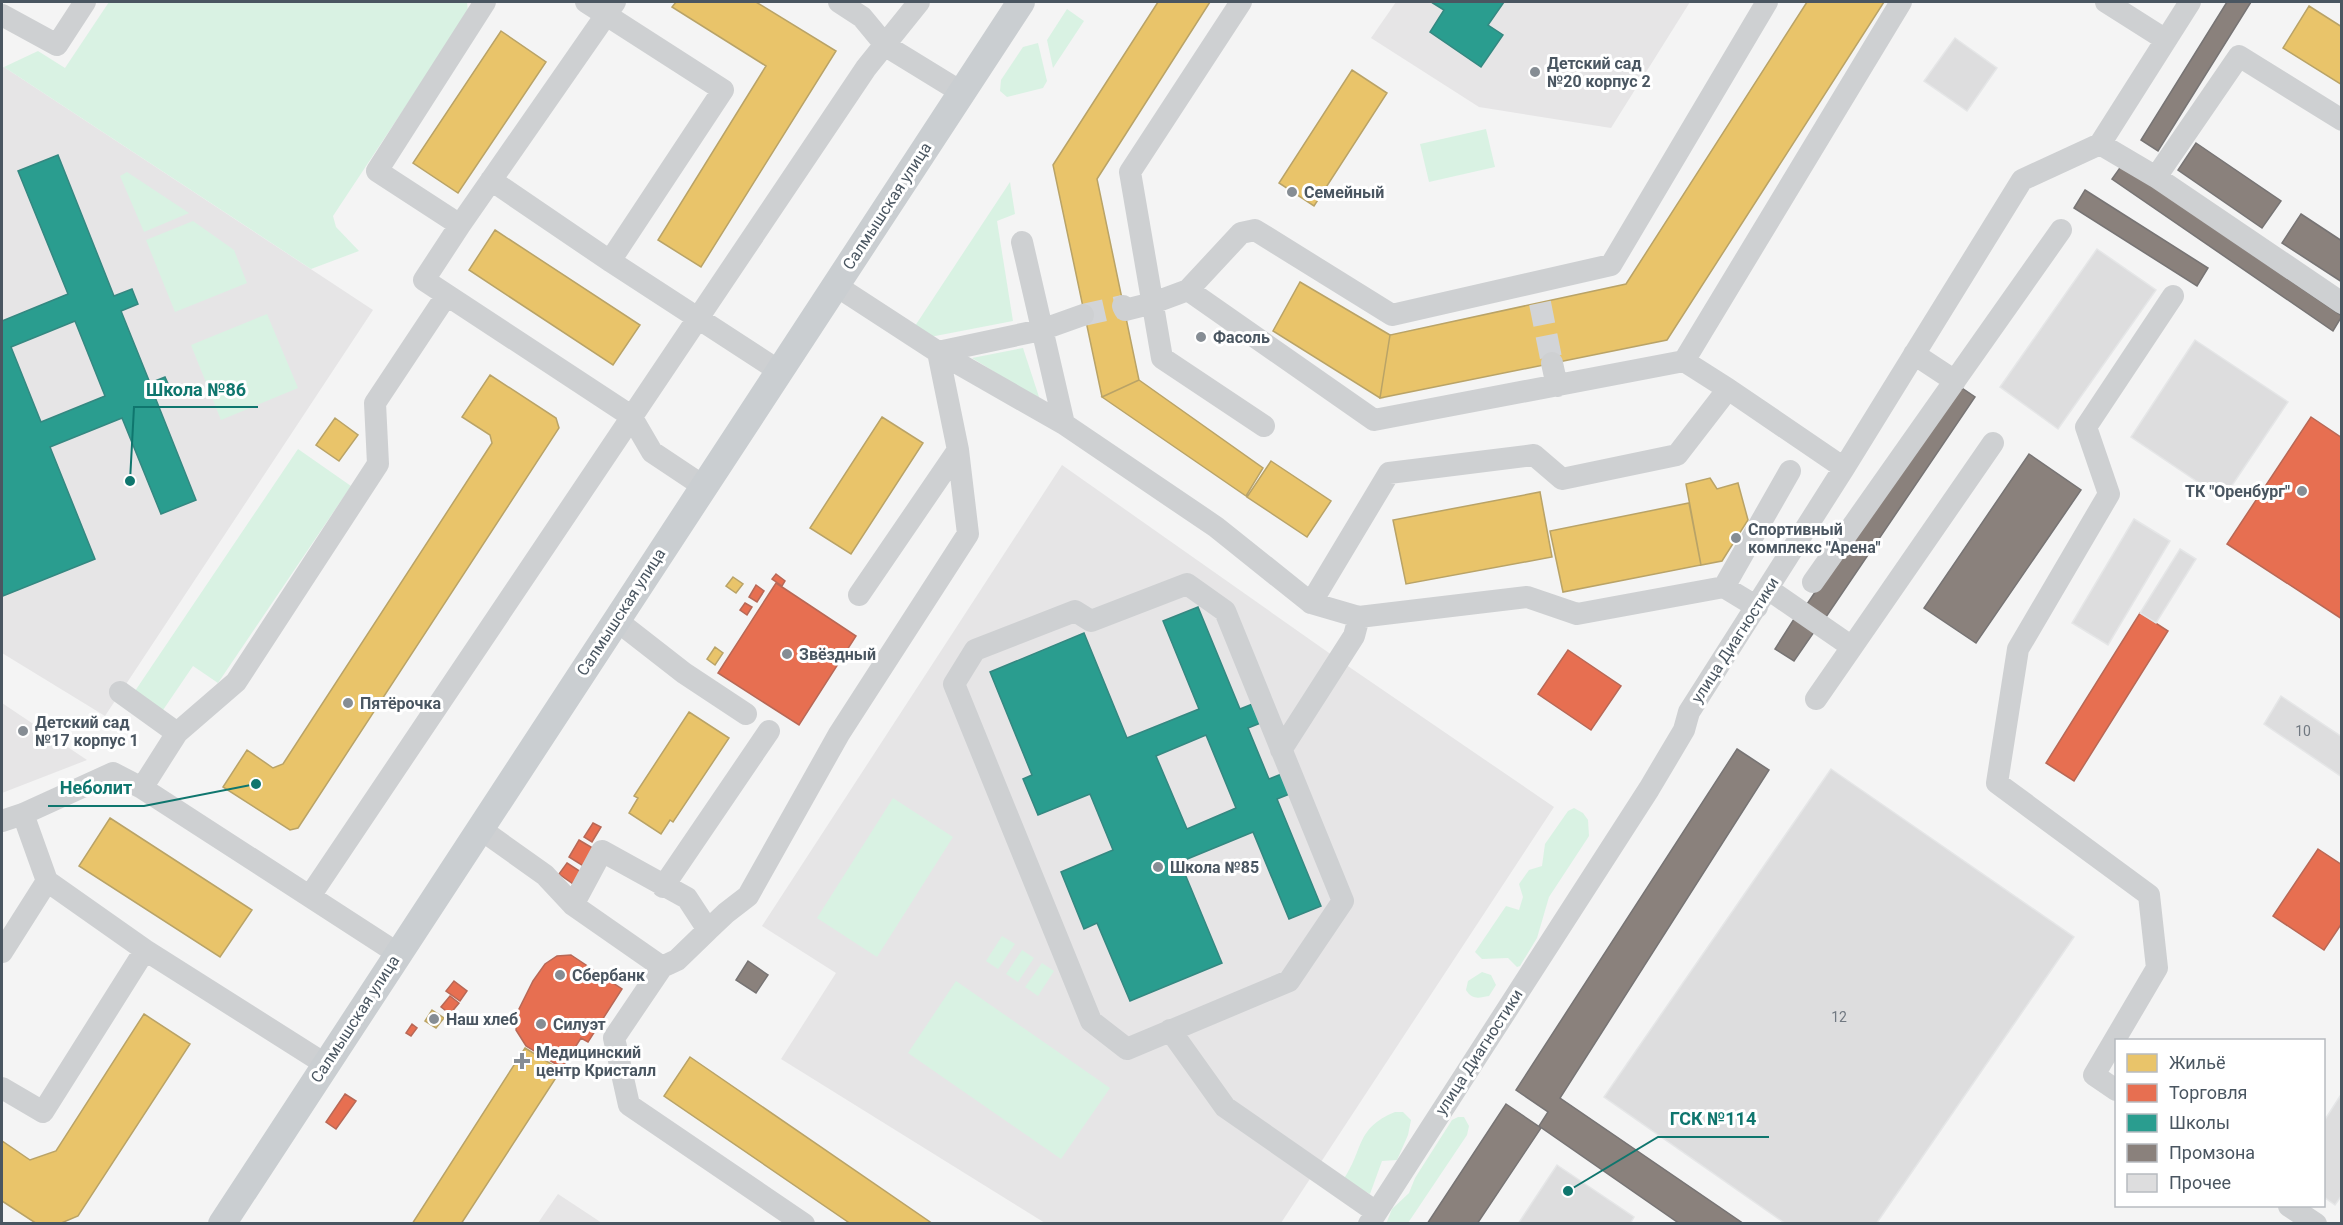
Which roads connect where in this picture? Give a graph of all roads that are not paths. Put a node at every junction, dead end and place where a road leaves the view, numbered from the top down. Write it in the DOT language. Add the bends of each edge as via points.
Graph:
graph roads {
  1 [pos="86,2"];
  2 [pos="485,2"];
  3 [pos="586,2"];
  4 [pos="839,2"];
  5 [pos="919,2"];
  6 [pos="1021,2"];
  7 [pos="1241,2"];
  8 [pos="1767,2"];
  9 [pos="1901,2"];
  10 [pos="2106,2"];
  11 [pos="2190,2"];
  12 [pos="610,8"];
  13 [pos="2,15"];
  14 [pos="2166,40"];
  15 [pos="886,46"];
  16 [pos="961,92"];
  17 [pos="2342,120"];
  18 [pos="2100,144"];
  19 [pos="2156,177"];
  20 [pos="491,180"];
  21 [pos="460,225"];
  22 [pos="2061,230"];
  23 [pos="1022,242"];
  24 [pos="610,261"];
  25 [pos="835,285"];
  26 [pos="1188,291"];
  27 [pos="446,296"];
  28 [pos="2173,296"];
  29 [pos="1153,303"];
  30 [pos="2342,303"];
  31 [pos="1123,306"];
  32 [pos="1083,315"];
  33 [pos="698,317"];
  34 [pos="1041,330"];
  35 [pos="938,352"];
  36 [pos="1914,354"];
  37 [pos="1684,361"];
  38 [pos="1552,363"];
  39 [pos="779,371"];
  40 [pos="1955,381"];
  41 [pos="1557,386"];
  42 [pos="1728,389"];
  43 [pos="631,416"];
  44 [pos="1064,424"];
  45 [pos="1264,426"];
  46 [pos="1993,443"];
  47 [pos="958,450"];
  48 [pos="1844,468"];
  49 [pos="1790,471"];
  50 [pos="703,486"];
  51 [pos="1813,582"];
  52 [pos="1724,587"];
  53 [pos="859,595"];
  54 [pos="1762,598"];
  55 [pos="1311,603"];
  56 [pos="1359,617"];
  57 [pos="616,620"];
  58 [pos="1852,647"];
  59 [pos="120,692"];
  60 [pos="1816,699"];
  61 [pos="746,714"];
  62 [pos="770,731"];
  63 [pos="177,733"];
  64 [pos="1281,750"];
  65 [pos="142,788"];
  66 [pos="23,814"];
  67 [pos="2,821"];
  68 [pos="479,828"];
  69 [pos="47,881"];
  70 [pos="663,887"];
  71 [pos="310,896"];
  72 [pos="573,905"];
  73 [pos="708,930"];
  74 [pos="145,950"];
  75 [pos="2,952"];
  76 [pos="397,953"];
  77 [pos="662,967"];
  78 [pos="1170,1030"];
  79 [pos="2115,1039"];
  80 [pos="2115,1039"];
  81 [pos="325,1064"];
  82 [pos="2,1088"];
  83 [pos="2115,1089"];
  84 [pos="2290,1207"];
  85 [pos="1372,1218"];
  86 [pos="222,1224"];
  87 [pos="804,1224"];
  88 [pos="2316,1224"];
  1 -- 13 [label="street" via="57,45"];
  2 -- 21 [label="street" via="377,171"];
  3 -- 12 [label="street"];
  4 -- 15 [label="street" via="862,16"];
  5 -- 15 [label="street"];
  6 -- 16 [label="main road, Салмышская улица"];
  7 -- 29 [label="street" via="1130,172"];
  8 -- 26 [label="street" via="1611,265 1538,292 1392,315 1255,230 1241,233"];
  9 -- 37 [label="street"];
  10 -- 14 [label="street"];
  11 -- 14 [label="street"];
  12 -- 20 [label="street"];
  12 -- 24 [label="street" via="723,90"];
  14 -- 18 [label="street"];
  15 -- 16 [label="street"];
  15 -- 33 [label="street" via="866,68"];
  16 -- 25 [label="main road, Салмышская улица"];
  17 -- 19 [label="street" via="2239,56"];
  18 -- 19 [label="street"];
  18 -- 36 [label="street, улица Диагностики" via="2022,180"];
  19 -- 30 [label="street"];
  20 -- 21 [label="street"];
  20 -- 24 [label="street"];
  21 -- 27 [label="street" via="424,280"];
  22 -- 40 [label="street"];
  23 -- 34 [label="street"];
  24 -- 33 [label="street"];
  25 -- 35 [label="street"];
  25 -- 39 [label="main road, Салмышская улица"];
  26 -- 29 [label="street"];
  26 -- 41 [label="street" via="1374,420"];
  27 -- 43 [label="street"];
  27 -- 63 [label="street" via="375,403 378,464 236,682"];
  28 -- 79 [label="street" via="2086,427 2109,495 2018,649 1997,783 2149,895 2157,968"];
  29 -- 31 [label="street" via="1125,310"];
  29 -- 45 [label="street" via="1162,358"];
  32 -- 34 [label="street"];
  33 -- 39 [label="street"];
  33 -- 43 [label="street"];
  34 -- 35 [label="street"];
  34 -- 44 [label="street"];
  35 -- 44 [label="street"];
  35 -- 47 [label="street"];
  36 -- 40 [label="street"];
  36 -- 48 [label="street, улица Диагностики"];
  37 -- 41 [label="street"];
  37 -- 42 [label="street"];
  38 -- 41 [label="street"];
  39 -- 50 [label="main road, Салмышская улица"];
  40 -- 51 [label="street"];
  42 -- 48 [label="street"];
  42 -- 55 [label="street" via="1677,455 1562,479 1534,455 1389,474"];
  43 -- 50 [label="street" via="652,452"];
  43 -- 71 [label="street"];
  44 -- 55 [label="street" via="1216,527"];
  46 -- 58 [label="street"];
  47 -- 53 [label="street"];
  47 -- 73 [label="street" via="968,534 838,734 748,896"];
  48 -- 54 [label="street, улица Диагностики"];
  49 -- 52 [label="street"];
  50 -- 57 [label="main road, Салмышская улица"];
  52 -- 54 [label="street"];
  52 -- 56 [label="street" via="1577,614 1527,597"];
  54 -- 58 [label="street"];
  54 -- 85 [label="street, улица Диагностики" via="1689,712 1684,730 1648,789"];
  55 -- 56 [label="street"];
  56 -- 64 [label="street" via="1354,636"];
  57 -- 61 [label="street" via="684,673"];
  57 -- 68 [label="main road, Салмышская улица"];
  58 -- 60 [label="street"];
  59 -- 63 [label="street"];
  62 -- 70 [label="street"];
  63 -- 65 [label="street"];
  64 -- 78 [label="street" via="1343,901 1289,981"];
  64 -- 78 [label="street" via="1225,611 1187,584 1091,621 1076,611 975,650 954,684 1091,1021 1127,1048"];
  65 -- 66 [label="street" via="113,773"];
  65 -- 71 [label="street"];
  66 -- 67 [label="street"];
  66 -- 69 [label="street"];
  68 -- 72 [label="street" via="546,875"];
  68 -- 76 [label="main road, Салмышская улица"];
  69 -- 74 [label="street"];
  69 -- 75 [label="street"];
  70 -- 72 [label="street" via="602,851"];
  70 -- 73 [label="street" via="687,898"];
  71 -- 76 [label="street"];
  72 -- 77 [label="street"];
  73 -- 77 [label="street" via="677,960"];
  74 -- 81 [label="street"];
  74 -- 82 [label="street" via="43,1112"];
  76 -- 81 [label="main road, Салмышская улица"];
  77 -- 87 [label="street" via="614,1038 629,1105"];
  78 -- 85 [label="street" via="1225,1107"];
  80 -- 83 [label="street" via="2094,1075"];
  81 -- 86 [label="main road, Салмышская улица"];
  84 -- 88 [label="street"];
}
